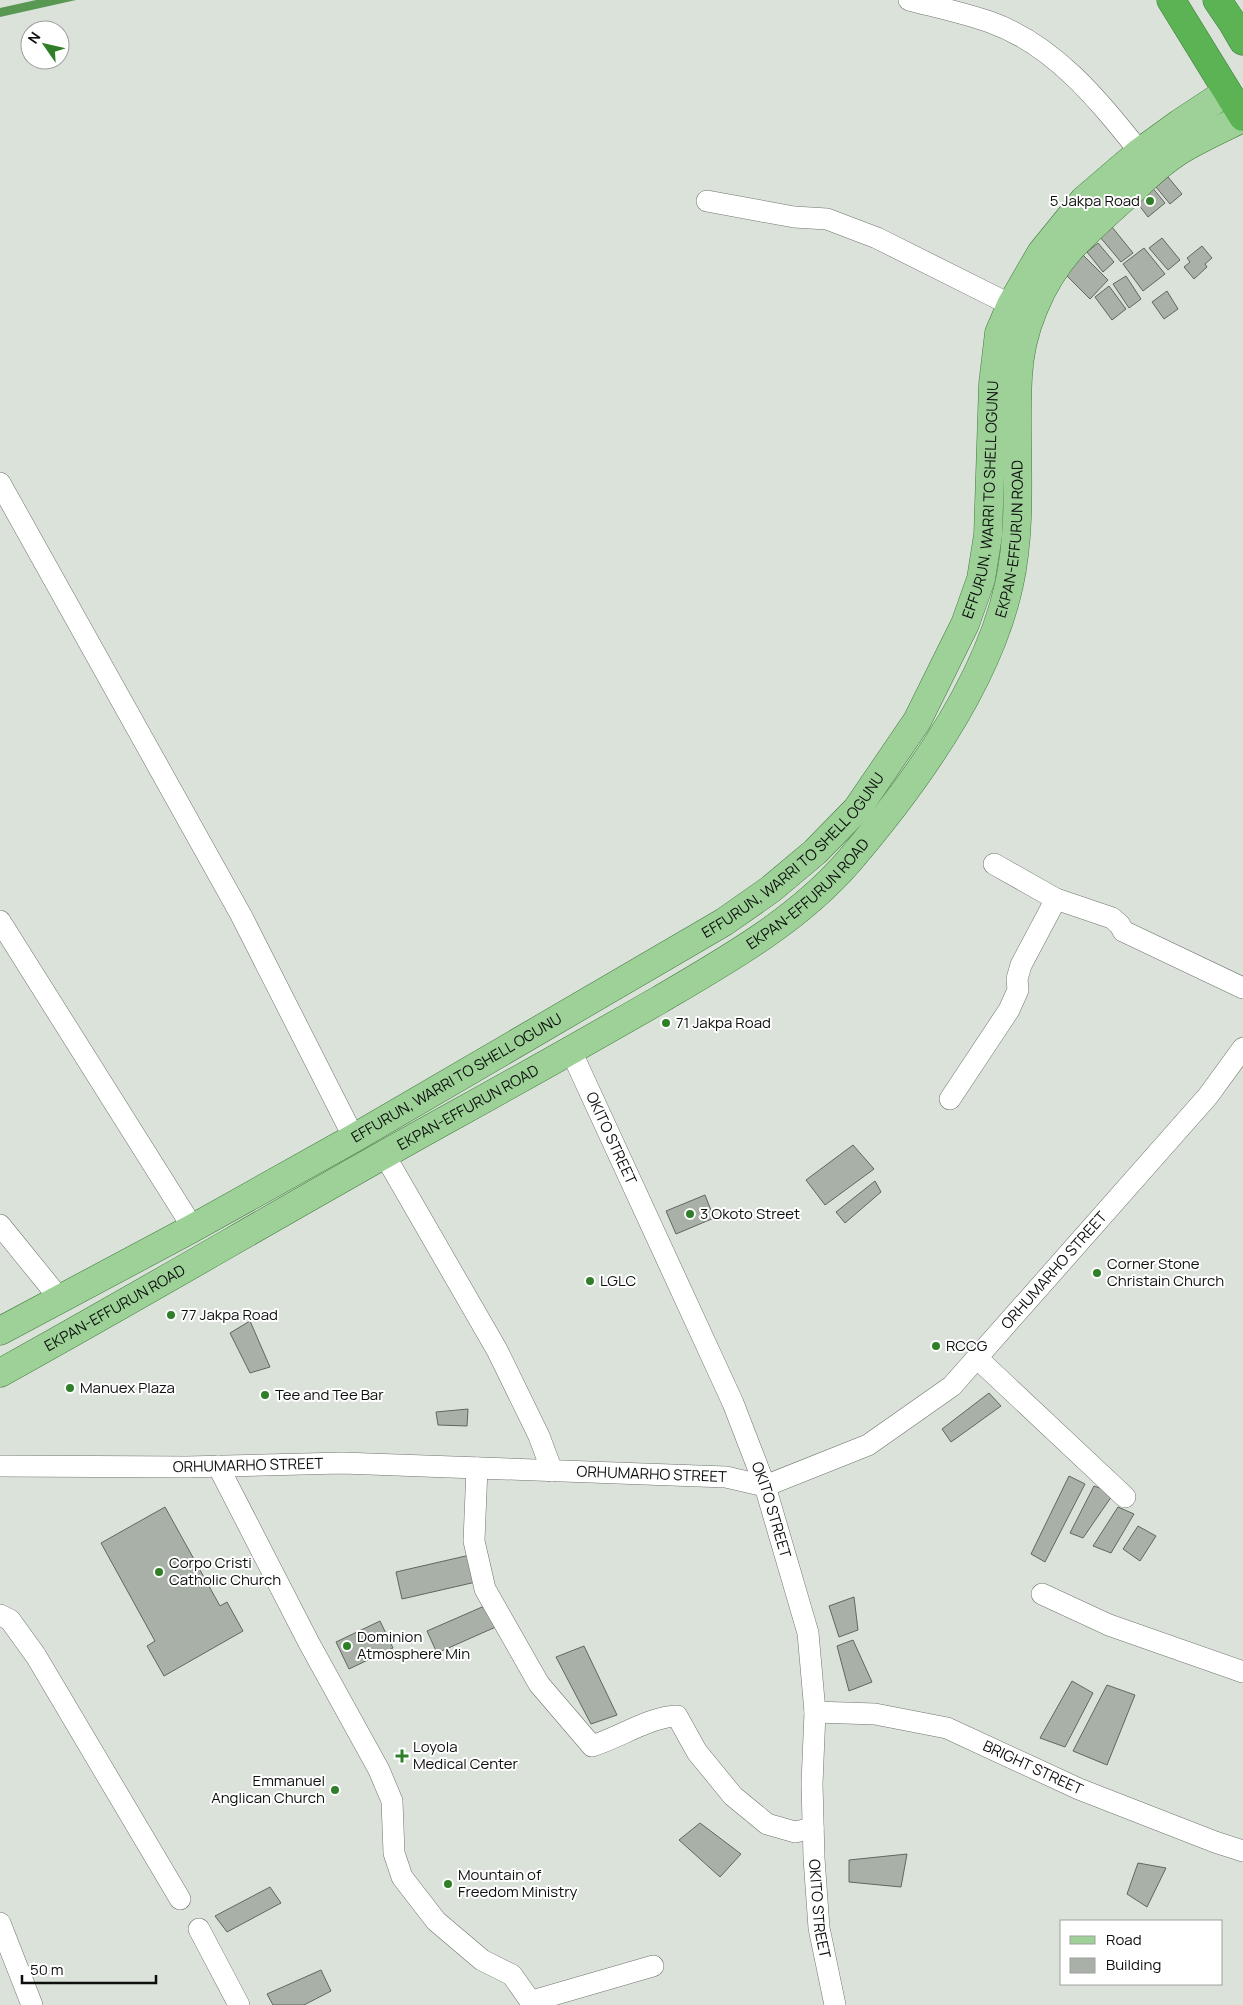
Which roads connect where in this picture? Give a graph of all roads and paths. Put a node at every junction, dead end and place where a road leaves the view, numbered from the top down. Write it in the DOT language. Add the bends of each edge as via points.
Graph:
graph roads {
  1 [pos="909,0"];
  2 [pos="1170,0"];
  3 [pos="1217,0"];
  4 [pos="1243,41"];
  5 [pos="1227,92"];
  6 [pos="1243,117"];
  7 [pos="1140,152"];
  8 [pos="707,201"];
  9 [pos="1011,305"];
  10 [pos="0,483"];
  11 [pos="994,864"];
  12 [pos="1056,899"];
  13 [pos="0,921"];
  14 [pos="724,922"];
  15 [pos="740,953"];
  16 [pos="1243,988"];
  17 [pos="1243,1048"];
  18 [pos="571,1050"];
  19 [pos="950,1099"];
  20 [pos="354,1138"];
  21 [pos="384,1154"];
  22 [pos="0,1226"];
  23 [pos="193,1228"];
  24 [pos="60,1299"];
  25 [pos="0,1332"];
  26 [pos="977,1358"];
  27 [pos="0,1373"];
  28 [pos="0,1466"];
  29 [pos="218,1466"];
  30 [pos="477,1468"];
  31 [pos="552,1471"];
  32 [pos="765,1486"];
  33 [pos="1125,1496"];
  34 [pos="1042,1594"];
  35 [pos="0,1615"];
  36 [pos="1243,1672"];
  37 [pos="815,1712"];
  38 [pos="813,1828"];
  39 [pos="1243,1851"];
  40 [pos="180,1899"];
  41 [pos="0,1923"];
  42 [pos="199,1929"];
  43 [pos="653,1966"];
  44 [pos="533,2003"];
  45 [pos="32,2005"];
  46 [pos="239,2005"];
  47 [pos="835,2005"];
  1 -- 7 [label="street" via="991,22 1027,40 1066,68 1095,96"];
  2 -- 5 [label="highway"];
  3 -- 4 [label="highway"];
  5 -- 6 [label="highway"];
  5 -- 7 [label="main road, EFFURUN, WARRI TO SHELL OGUNU"];
  6 -- 15 [label="main road, EKPAN-EFFURUN ROAD" via="1182,149 1161,164 1068,251 1047,282 1023,341 1018,374 1017,541 1008,588 978,674 903,794 845,865 795,913"];
  7 -- 9 [label="main road, EFFURUN, WARRI TO SHELL OGUNU" via="1084,200 1041,253"];
  8 -- 9 [label="street" via="794,217 826,219 877,238"];
  9 -- 14 [label="main road, EFFURUN, WARRI TO SHELL OGUNU" via="999,333 993,384 988,534 981,579 965,624 917,721 857,809 808,858"];
  10 -- 20 [label="street" via="241,915"];
  11 -- 12 [label="street"];
  12 -- 16 [label="street" via="1112,918 1123,931"];
  12 -- 19 [label="street" via="1021,965 1018,990 1009,1010"];
  13 -- 23 [label="street"];
  14 -- 15 [label="main road"];
  14 -- 20 [label="main road, EFFURUN, WARRI TO SHELL OGUNU"];
  15 -- 18 [label="main road, EKPAN-EFFURUN ROAD"];
  17 -- 26 [label="street, ORHUMARHO STREET" via="1208,1096"];
  18 -- 21 [label="main road, EKPAN-EFFURUN ROAD"];
  18 -- 32 [label="street, OKITO STREET" via="733,1403"];
  20 -- 23 [label="main road, EFFURUN, WARRI TO SHELL OGUNU"];
  21 -- 27 [label="main road, EKPAN-EFFURUN ROAD"];
  21 -- 31 [label="street" via="496,1350 539,1436"];
  22 -- 24 [label="street"];
  23 -- 24 [label="main road, EFFURUN, WARRI TO SHELL OGUNU"];
  24 -- 25 [label="main road, EFFURUN, WARRI TO SHELL OGUNU"];
  26 -- 32 [label="street, ORHUMARHO STREET" via="952,1386 868,1445"];
  26 -- 33 [label="street"];
  28 -- 29 [label="street, ORHUMARHO STREET"];
  29 -- 30 [label="street, ORHUMARHO STREET" via="342,1463"];
  29 -- 44 [label="street" via="379,1770 392,1802 394,1853 402,1877 436,1921 482,1960 512,1976"];
  30 -- 31 [label="street, ORHUMARHO STREET"];
  30 -- 38 [label="street" via="474,1541 485,1588 539,1684 592,1746 665,1716 677,1716 697,1752 740,1802 767,1824 795,1832"];
  31 -- 32 [label="street, ORHUMARHO STREET" via="726,1477"];
  32 -- 37 [label="street, OKITO STREET" via="808,1633"];
  34 -- 36 [label="street" via="1109,1625"];
  35 -- 40 [label="street" via="10,1620 36,1656"];
  37 -- 38 [label="street, OKITO STREET"];
  37 -- 39 [label="street, BRIGHT STREET" via="875,1714 947,1728 1079,1789"];
  38 -- 47 [label="street, OKITO STREET" via="819,1928"];
  41 -- 45 [label="street"];
  42 -- 46 [label="street"];
  43 -- 44 [label="street"];
}
